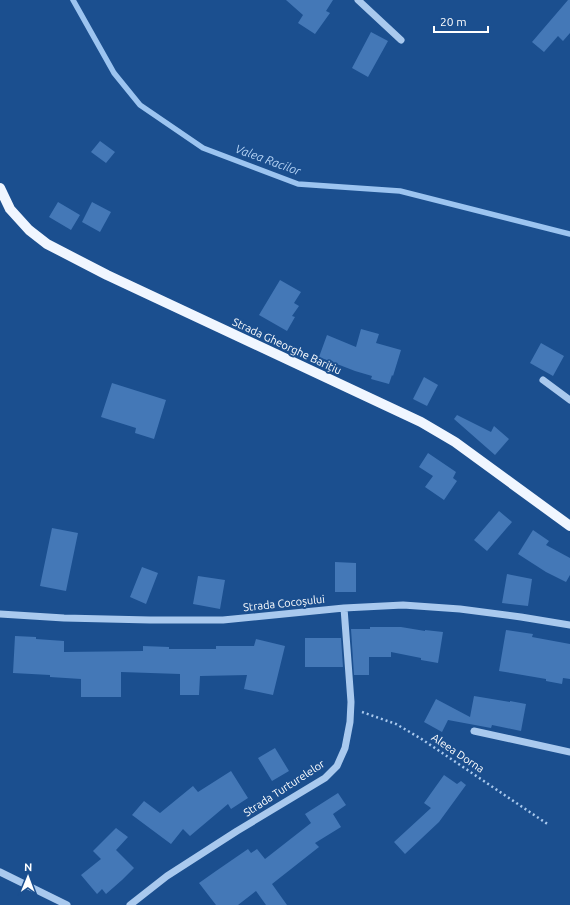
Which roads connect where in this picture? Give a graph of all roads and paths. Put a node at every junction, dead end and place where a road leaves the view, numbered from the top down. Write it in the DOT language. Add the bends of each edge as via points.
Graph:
graph roads {
  1 [pos="358,0"];
  2 [pos="401,40"];
  3 [pos="0,188"];
  4 [pos="543,380"];
  5 [pos="570,400"];
  6 [pos="570,526"];
  7 [pos="344,608"];
  8 [pos="0,614"];
  9 [pos="570,624"];
  10 [pos="351,708"];
  11 [pos="474,731"];
  12 [pos="570,752"];
  13 [pos="549,825"];
  14 [pos="0,872"];
  15 [pos="67,905"];
  16 [pos="130,905"];
  1 -- 2 [label="street"];
  3 -- 6 [label="main road, Strada Gheorghe Barițiu" via="10,209 29,230 48,244 106,275 421,422 455,442"];
  4 -- 5 [label="street"];
  7 -- 8 [label="street, Strada Cocoșului" via="223,620 64,618"];
  7 -- 9 [label="street, Strada Cocoșului" via="403,605 460,609"];
  7 -- 10 [label="street, Strada Turturelelor"];
  10 -- 13 [label="path, Aleea Dorna" via="396,724 420,738"];
  10 -- 16 [label="street, Strada Turturelelor" via="345,748 337,766 325,778 167,876"];
  11 -- 12 [label="street"];
  14 -- 15 [label="street"];
}
